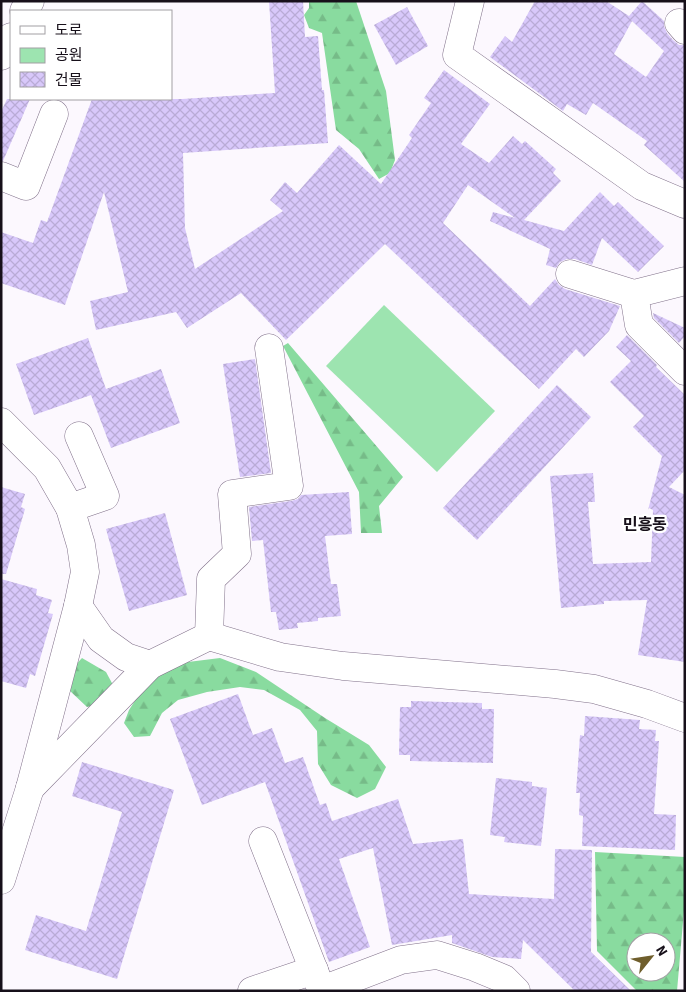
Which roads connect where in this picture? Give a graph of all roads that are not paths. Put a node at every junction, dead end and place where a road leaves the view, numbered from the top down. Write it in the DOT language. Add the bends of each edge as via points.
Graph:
graph roads {
  1 [pos="470,1"];
  2 [pos="10,39"];
  3 [pos="1,56"];
  4 [pos="54,114"];
  5 [pos="1,176"];
  6 [pos="685,204"];
  7 [pos="570,274"];
  8 [pos="685,281"];
  9 [pos="634,294"];
  10 [pos="269,348"];
  11 [pos="685,371"];
  12 [pos="1,422"];
  13 [pos="80,436"];
  14 [pos="70,508"];
  15 [pos="78,606"];
  16 [pos="209,636"];
  17 [pos="150,665"];
  18 [pos="685,718"];
  19 [pos="30,788"];
  20 [pos="10,822"];
  21 [pos="263,841"];
  22 [pos="1,880"];
  23 [pos="319,984"];
  24 [pos="252,991"];
  25 [pos="516,991"];
  1 -- 6 [label="street" via="457,55 642,186"];
  2 -- 3 [label="street"];
  4 -- 5 [label="street" via="26,186"];
  7 -- 9 [label="street"];
  8 -- 9 [label="street"];
  9 -- 11 [label="street" via="639,325"];
  10 -- 16 [label="street" via="289,486 232,494 237,554 211,578"];
  12 -- 14 [label="street" via="47,468"];
  13 -- 14 [label="street" via="105,496"];
  14 -- 15 [label="street" via="85,572"];
  15 -- 17 [label="street" via="101,639 126,657"];
  15 -- 19 [label="street"];
  16 -- 17 [label="street"];
  16 -- 18 [label="street" via="280,657 342,666 594,689"];
  17 -- 19 [label="street"];
  19 -- 20 [label="street"];
  20 -- 22 [label="street"];
  21 -- 23 [label="street"];
  23 -- 24 [label="street"];
  23 -- 25 [label="street" via="402,960 437,955 504,979"];
}
